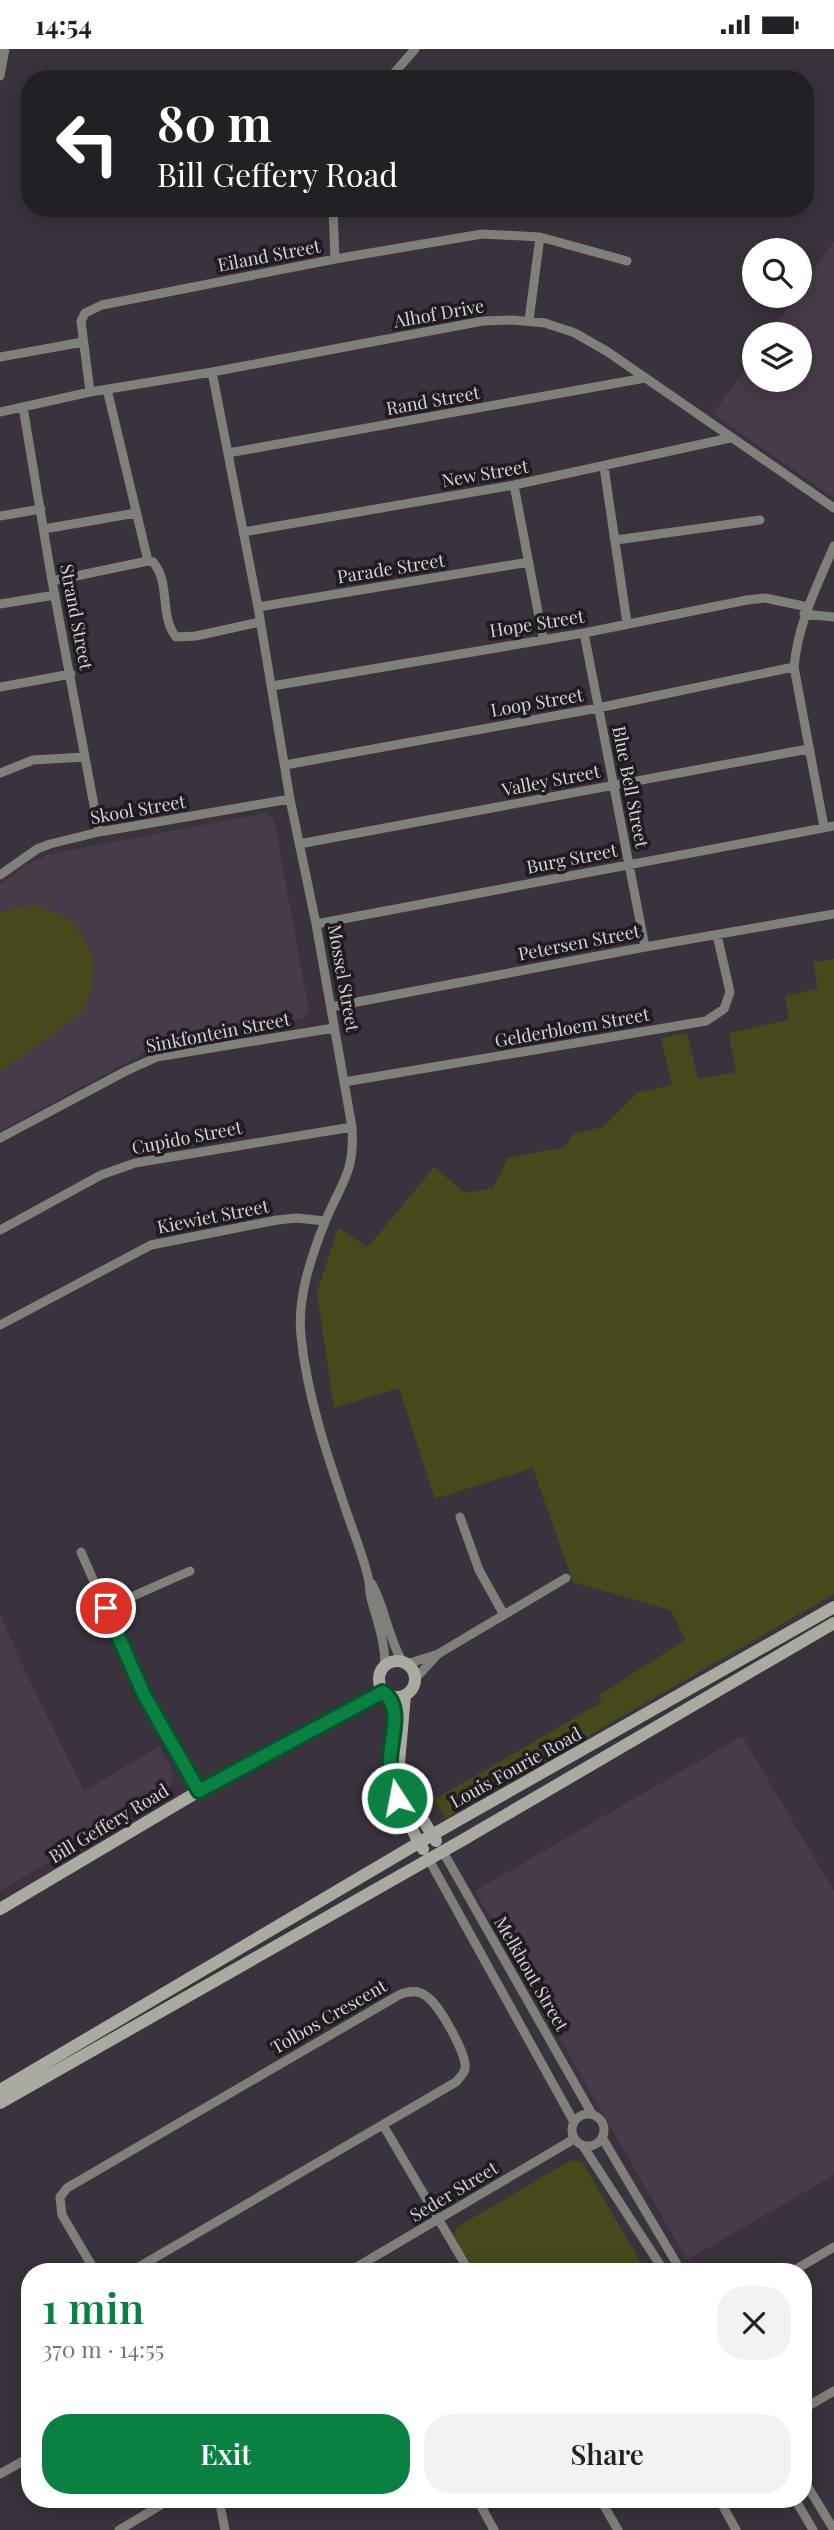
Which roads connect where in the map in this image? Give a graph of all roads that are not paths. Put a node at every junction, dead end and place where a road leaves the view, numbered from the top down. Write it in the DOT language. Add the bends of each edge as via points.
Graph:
graph roads {
  1 [pos="5,49"];
  2 [pos="415,49"];
  3 [pos="397,70"];
  4 [pos="0,76"];
  5 [pos="333,217"];
  6 [pos="540,237"];
  7 [pos="335,259"];
  8 [pos="627,261"];
  9 [pos="529,320"];
  10 [pos="83,342"];
  11 [pos="0,357"];
  12 [pos="212,372"];
  13 [pos="645,378"];
  14 [pos="107,389"];
  15 [pos="90,392"];
  16 [pos="23,407"];
  17 [pos="0,412"];
  18 [pos="730,438"];
  19 [pos="228,453"];
  20 [pos="604,467"];
  21 [pos="514,485"];
  22 [pos="834,508"];
  23 [pos="41,509"];
  24 [pos="136,513"];
  25 [pos="0,516"];
  26 [pos="760,520"];
  27 [pos="44,529"];
  28 [pos="243,532"];
  29 [pos="616,540"];
  30 [pos="834,546"];
  31 [pos="148,561"];
  32 [pos="529,562"];
  33 [pos="52,581"];
  34 [pos="55,595"];
  35 [pos="0,604"];
  36 [pos="258,607"];
  37 [pos="806,610"];
  38 [pos="834,617"];
  39 [pos="260,622"];
  40 [pos="627,623"];
  41 [pos="584,632"];
  42 [pos="543,638"];
  43 [pos="794,667"];
  44 [pos="71,674"];
  45 [pos="272,686"];
  46 [pos="0,687"];
  47 [pos="598,708"];
  48 [pos="808,749"];
  49 [pos="85,757"];
  50 [pos="285,765"];
  51 [pos="0,773"];
  52 [pos="614,785"];
  53 [pos="290,799"];
  54 [pos="829,826"];
  55 [pos="99,832"];
  56 [pos="299,844"];
  57 [pos="629,864"];
  58 [pos="0,875"];
  59 [pos="834,914"];
  60 [pos="316,924"];
  61 [pos="717,935"];
  62 [pos="645,947"];
  63 [pos="331,1007"];
  64 [pos="334,1028"];
  65 [pos="344,1082"];
  66 [pos="352,1127"];
  67 [pos="0,1138"];
  68 [pos="326,1221"];
  69 [pos="0,1230"];
  70 [pos="0,1325"];
  71 [pos="460,1517"];
  72 [pos="81,1552"];
  73 [pos="190,1571"];
  74 [pos="566,1578"];
  75 [pos="369,1580"];
  76 [pos="834,1607"];
  77 [pos="106,1608"];
  78 [pos="504,1615"];
  79 [pos="834,1623"];
  80 [pos="438,1654"];
  81 [pos="404,1663"];
  82 [pos="385,1665"];
  83 [pos="415,1679"];
  84 [pos="383,1690"];
  85 [pos="405,1695"];
  86 [pos="199,1791"];
  87 [pos="432,1835"];
  88 [pos="419,1843"];
  89 [pos="442,1850"];
  90 [pos="428,1858"];
  91 [pos="0,1909"];
  92 [pos="0,2089"];
  93 [pos="0,2103"];
  94 [pos="592,2114"];
  95 [pos="574,2122"];
  96 [pos="383,2125"];
  97 [pos="574,2139"];
  98 [pos="603,2139"];
  99 [pos="583,2146"];
  100 [pos="439,2220"];
  101 [pos="834,2248"];
  102 [pos="90,2263"];
  103 [pos="146,2263"];
  104 [pos="364,2263"];
  105 [pos="464,2263"];
  106 [pos="659,2263"];
  107 [pos="676,2263"];
  108 [pos="807,2263"];
  109 [pos="834,2391"];
  110 [pos="812,2404"];
  111 [pos="21,2462"];
  112 [pos="0,2474"];
  113 [pos="812,2494"];
  114 [pos="155,2508"];
  115 [pos="221,2508"];
  116 [pos="482,2508"];
  117 [pos="605,2508"];
  118 [pos="724,2508"];
  119 [pos="800,2508"];
  120 [pos="119,2530"];
  121 [pos="225,2530"];
  122 [pos="494,2530"];
  123 [pos="618,2530"];
  124 [pos="736,2530"];
  125 [pos="813,2530"];
  126 [pos="834,2530"];
  1 -- 4 [label="street"];
  2 -- 3 [label="street"];
  5 -- 7 [label="street"];
  6 -- 7 [label="street, Eiland Street" via="482,234"];
  6 -- 8 [label="street, Eiland Street"];
  6 -- 9 [label="street"];
  7 -- 10 [label="street, Eiland Street" via="92,308 81,321"];
  9 -- 12 [label="street, Alhof Drive" via="483,321"];
  9 -- 13 [label="street, Alhof Drive" via="575,333"];
  10 -- 11 [label="street"];
  10 -- 15 [label="street, Eiland Street"];
  12 -- 14 [label="street, Alhof Drive"];
  12 -- 19 [label="street, Mossel Street"];
  13 -- 18 [label="street, Alhof Drive"];
  13 -- 19 [label="street, Rand Street"];
  14 -- 15 [label="street, Alhof Drive"];
  14 -- 24 [label="street"];
  15 -- 16 [label="street, Alhof Drive"];
  16 -- 17 [label="street, Alhof Drive"];
  16 -- 23 [label="street, Strand Street"];
  18 -- 20 [label="street, New Street"];
  18 -- 22 [label="street, Alhof Drive"];
  19 -- 28 [label="street, Mossel Street"];
  20 -- 21 [label="street, New Street"];
  20 -- 29 [label="street"];
  21 -- 28 [label="street, New Street"];
  21 -- 32 [label="street"];
  23 -- 25 [label="street"];
  23 -- 27 [label="street, Strand Street"];
  24 -- 27 [label="street"];
  24 -- 31 [label="street"];
  26 -- 29 [label="street"];
  27 -- 33 [label="street, Strand Street"];
  28 -- 36 [label="street, Mossel Street"];
  29 -- 40 [label="street"];
  30 -- 37 [label="street"];
  31 -- 33 [label="street"];
  31 -- 39 [label="street" via="161,575 169,626 176,637"];
  32 -- 36 [label="street, Parade Street"];
  32 -- 42 [label="street"];
  33 -- 34 [label="street, Strand Street"];
  34 -- 35 [label="street"];
  34 -- 44 [label="street, Strand Street"];
  36 -- 39 [label="street, Mossel Street"];
  37 -- 38 [label="street, Hope Street"];
  37 -- 40 [label="street, Hope Street" via="765,599 747,600"];
  37 -- 43 [label="street"];
  39 -- 45 [label="street, Mossel Street"];
  40 -- 41 [label="street, Hope Street"];
  41 -- 42 [label="street, Hope Street"];
  41 -- 47 [label="street, Blue Bell Street"];
  42 -- 45 [label="street, Hope Street"];
  43 -- 47 [label="street, Loop Street"];
  43 -- 48 [label="street"];
  44 -- 46 [label="street"];
  44 -- 49 [label="street, Strand Street"];
  45 -- 50 [label="street, Mossel Street"];
  47 -- 50 [label="street, Loop Street"];
  47 -- 52 [label="street, Blue Bell Street"];
  48 -- 52 [label="street, Valley Street"];
  48 -- 54 [label="street"];
  49 -- 51 [label="street" via="33,761"];
  49 -- 55 [label="street, Strand Street"];
  50 -- 53 [label="street, Mossel Street"];
  52 -- 56 [label="street, Valley Street"];
  52 -- 57 [label="street, Blue Bell Street"];
  53 -- 55 [label="street, Skool Street"];
  53 -- 56 [label="street, Mossel Street"];
  54 -- 57 [label="street, Burg Street"];
  55 -- 58 [label="street, Skool Street" via="44,846"];
  56 -- 60 [label="street, Mossel Street"];
  57 -- 60 [label="street, Burg Street"];
  57 -- 62 [label="street, Blue Bell Street"];
  59 -- 61 [label="street, Petersen Street"];
  60 -- 63 [label="street, Mossel Street"];
  61 -- 62 [label="street, Petersen Street"];
  61 -- 65 [label="street, Gelderbloem Street" via="730,992 724,1009 706,1021"];
  62 -- 63 [label="street, Petersen Street"];
  63 -- 64 [label="street, Mossel Street"];
  64 -- 65 [label="street, Mossel Street"];
  64 -- 67 [label="street, Sinkfontein Street" via="157,1057"];
  65 -- 66 [label="street, Mossel Street"];
  66 -- 68 [label="street, Mossel Street" via="351,1167"];
  66 -- 69 [label="street, Cupido Street" via="135,1163 101,1175"];
  68 -- 70 [label="street, Kiewiet Street" via="277,1220 151,1245"];
  68 -- 75 [label="street, Mossel Street" via="305,1288 301,1334 311,1394"];
  71 -- 78 [label="street" via="478,1570"];
  72 -- 77 [label="street"];
  73 -- 77 [label="street"];
  74 -- 78 [label="street"];
  75 -- 81 [label="street" via="392,1644"];
  75 -- 82 [label="street"];
  76 -- 87 [label="main road, Louis Fourie Road"];
  77 -- 86 [label="street" via="144,1695"];
  78 -- 80 [label="street"];
  79 -- 89 [label="main road, Louis Fourie Road"];
  80 -- 81 [label="street"];
  80 -- 83 [label="street"];
  81 -- 82 [label="main road"];
  81 -- 83 [label="main road"];
  82 -- 84 [label="main road" via="379,1673"];
  83 -- 85 [label="main road"];
  84 -- 85 [label="main road"];
  84 -- 86 [label="main road, Bill Geffery Road"];
  84 -- 88 [label="main road" via="394,1717 390,1763 394,1790"];
  85 -- 87 [label="main road" via="399,1763 410,1799"];
  86 -- 91 [label="main road, Bill Geffery Road"];
  87 -- 88 [label="main road, Louis Fourie Road"];
  87 -- 89 [label="main road"];
  88 -- 90 [label="main road"];
  88 -- 92 [label="main road, Louis Fourie Road"];
  89 -- 90 [label="main road, Louis Fourie Road"];
  89 -- 94 [label="street, Melkhout Street"];
  90 -- 93 [label="main road, Louis Fourie Road"];
  90 -- 95 [label="street, Melkhout Street"];
  94 -- 95 [label="street"];
  94 -- 98 [label="street" via="603,2122"];
  95 -- 97 [label="street"];
  96 -- 100 [label="street"];
  96 -- 102 [label="street, Tolbos Crescent" via="456,2082 465,2069 458,2043 431,1999 419,1993 399,1995 67,2188 60,2197 62,2215"];
  96 -- 103 [label="street, Tolbos Crescent"];
  97 -- 99 [label="street"];
  97 -- 100 [label="street, Seder Street"];
  98 -- 99 [label="street" via="594,2146"];
  98 -- 107 [label="street"];
  99 -- 106 [label="street"];
  100 -- 104 [label="street, Seder Street"];
  100 -- 105 [label="street"];
  101 -- 108 [label="street"];
  109 -- 110 [label="street"];
  111 -- 112 [label="street"];
  113 -- 126 [label="street"];
  114 -- 120 [label="street"];
  115 -- 121 [label="street"];
  116 -- 122 [label="street"];
  117 -- 123 [label="street"];
  118 -- 124 [label="street"];
  119 -- 125 [label="street"];
}
